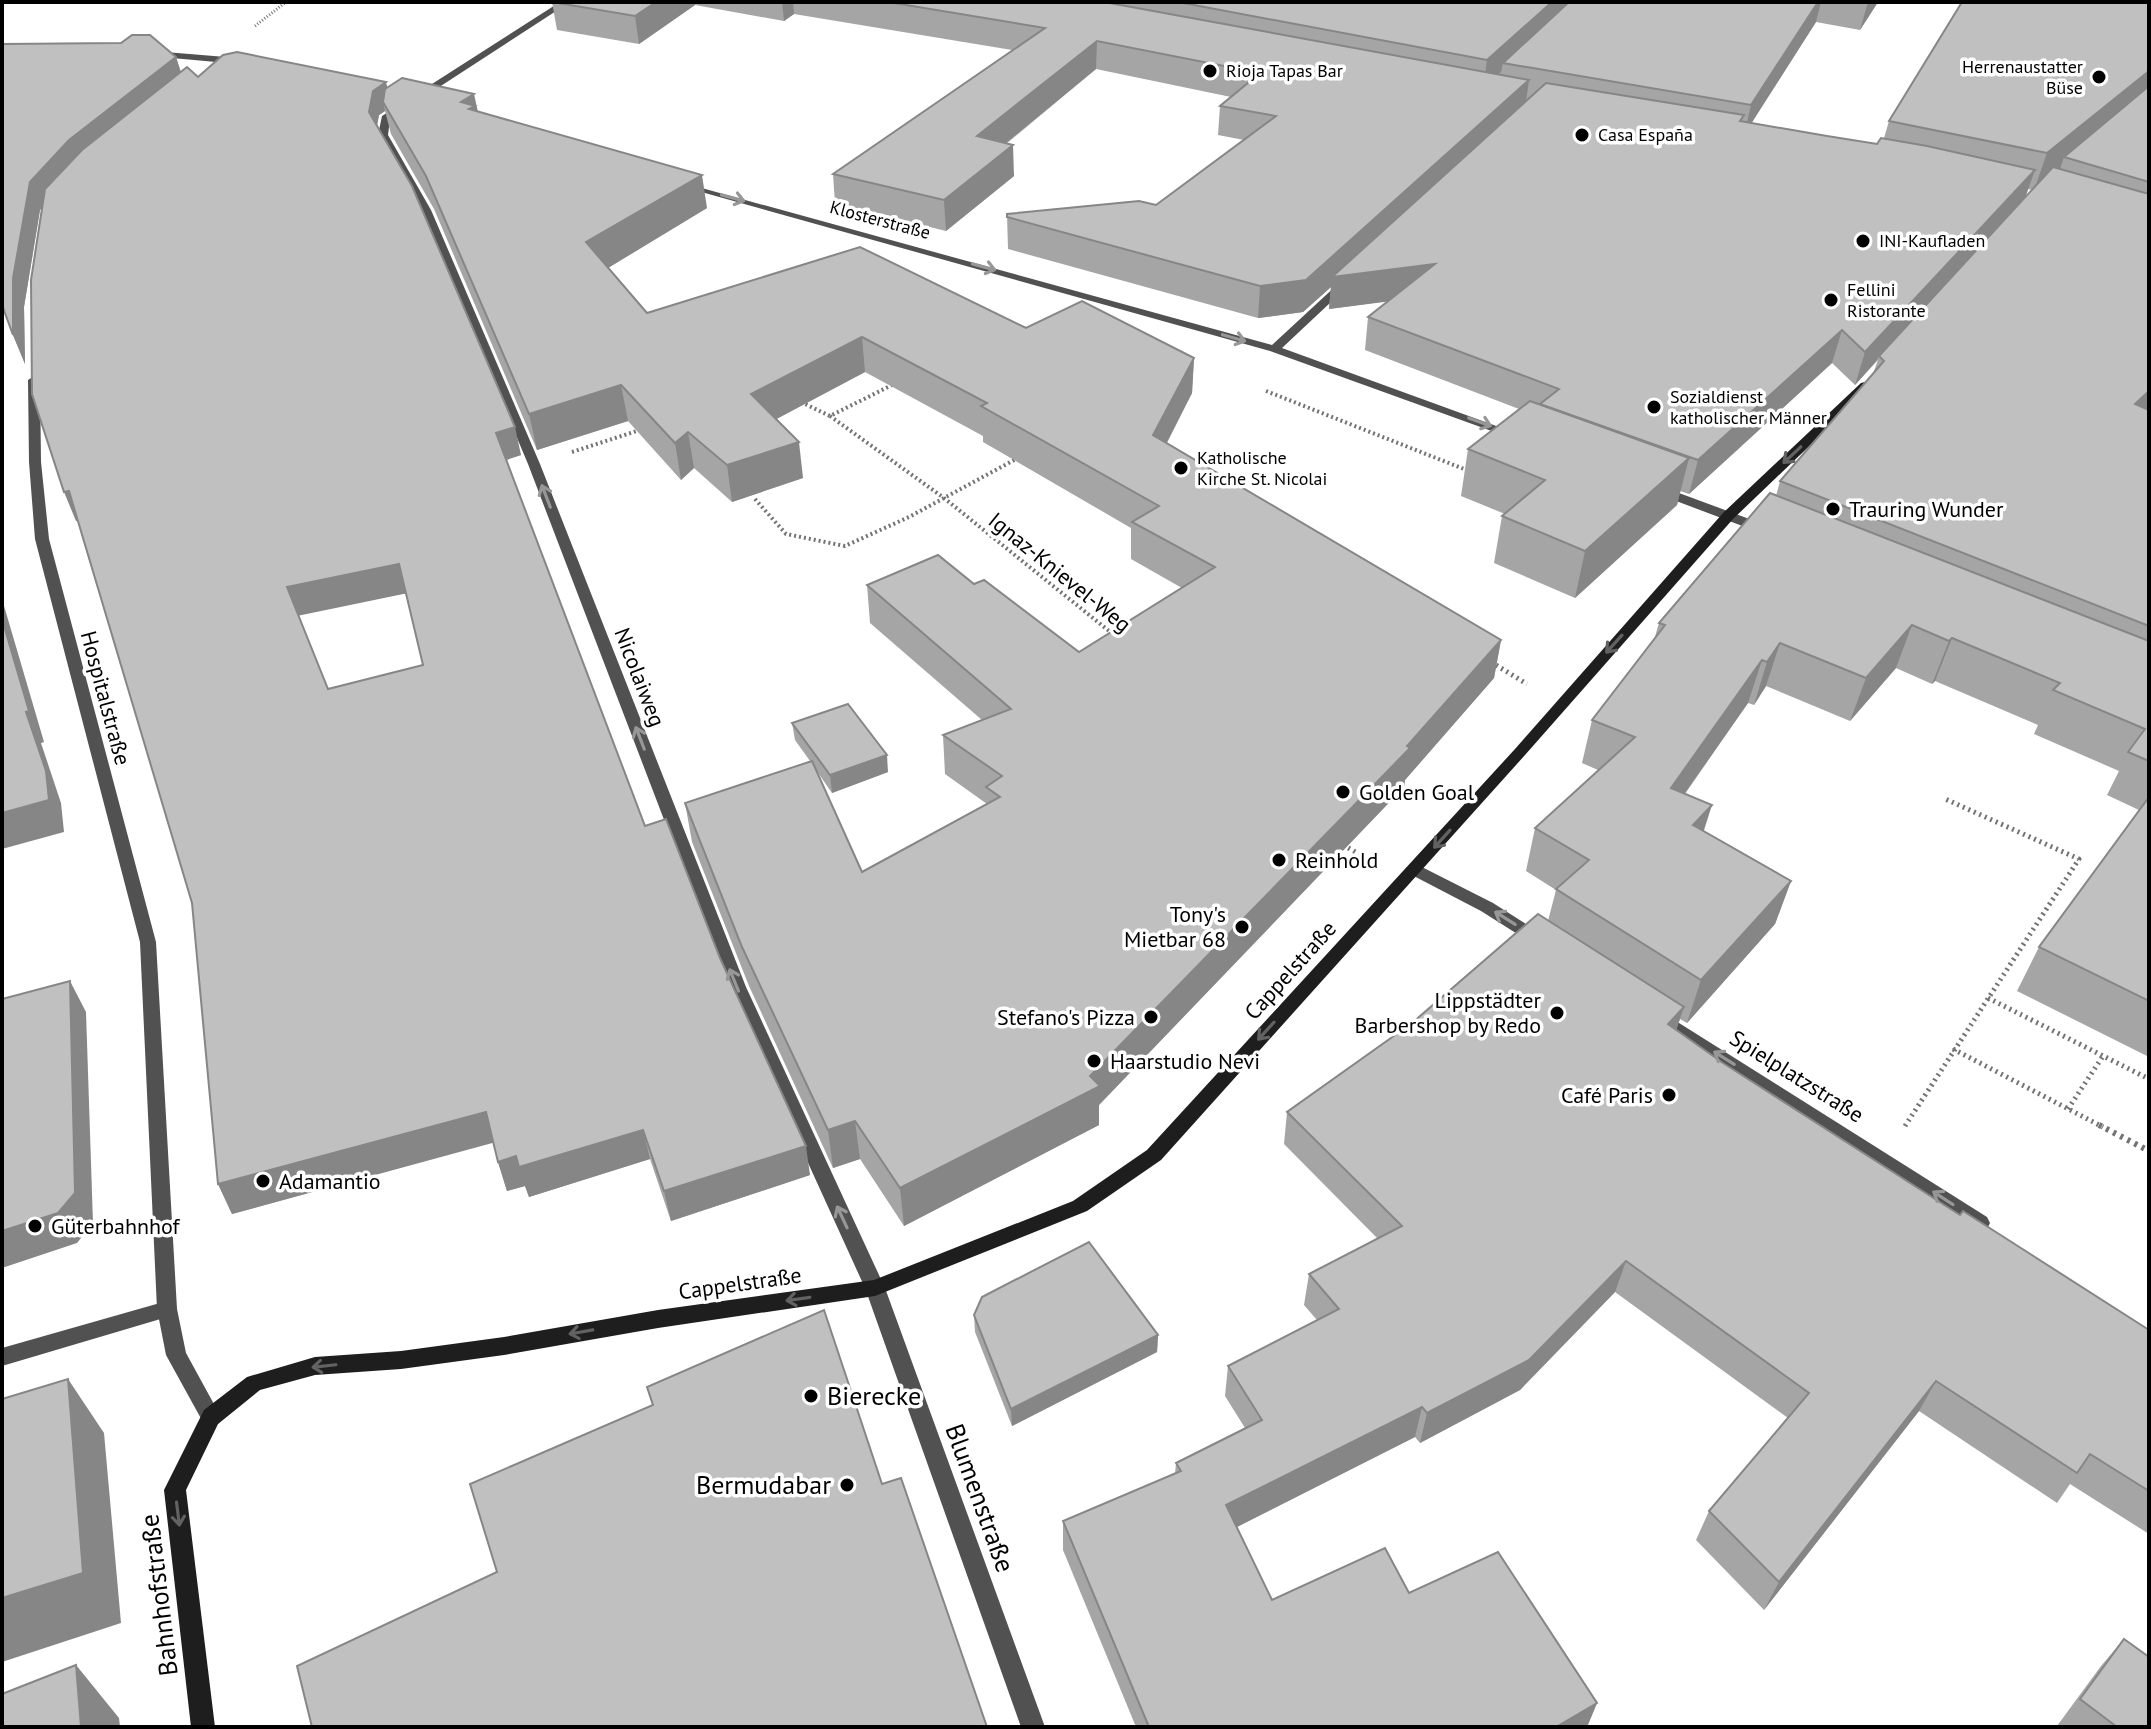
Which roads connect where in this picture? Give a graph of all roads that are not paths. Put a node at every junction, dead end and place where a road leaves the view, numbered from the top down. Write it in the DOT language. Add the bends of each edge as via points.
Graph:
graph roads {
  1 [pos="566,2"];
  2 [pos="138,54"];
  3 [pos="224,59"];
  4 [pos="250,63"];
  5 [pos="201,78"];
  6 [pos="669,179"];
  7 [pos="1352,277"];
  8 [pos="1274,349"];
  9 [pos="34,369"];
  10 [pos="1872,378"];
  11 [pos="1527,440"];
  12 [pos="1653,487"];
  13 [pos="1728,516"];
  14 [pos="1787,537"];
  15 [pos="1409,874"];
  16 [pos="1552,948"];
  17 [pos="1642,1006"];
  18 [pos="1990,1229"];
  19 [pos="875,1288"];
  20 [pos="167,1309"];
  21 [pos="2,1357"];
  22 [pos="211,1417"];
  23 [pos="203,1727"];
  24 [pos="1033,1727"];
  19 -- 1 [label="street, Nicolaiweg, one-way" via="737,987 534,464 426,210 383,135 385,118"];
  2 -- 3 [label="street"];
  3 -- 4 [label="street"];
  3 -- 5 [label="street"];
  6 -- 8 [label="street, Klosterstraße, one-way"];
  7 -- 8 [label="street"];
  8 -- 11 [label="street, Klosterstraße, one-way"];
  9 -- 20 [label="street, Hospitalstraße" via="42,539 148,942"];
  10 -- 13 [label="street, Cappelstraße, one-way"];
  12 -- 13 [label="street"];
  13 -- 14 [label="street"];
  13 -- 15 [label="street, Cappelstraße, one-way"];
  16 -- 15 [label="street, one-way" via="1487,907"];
  15 -- 19 [label="street, Cappelstraße, one-way" via="1154,1155 1080,1206"];
  18 -- 17 [label="street, Spielplatzstraße, one-way"];
  19 -- 22 [label="street, Cappelstraße, one-way" via="490,1348 315,1366 254,1383"];
  19 -- 24 [label="street, Blumenstraße"];
  20 -- 21 [label="street"];
  20 -- 22 [label="street, Hospitalstraße" via="176,1355"];
  22 -- 23 [label="street, Bahnhofstraße, one-way" via="175,1490"];
}
